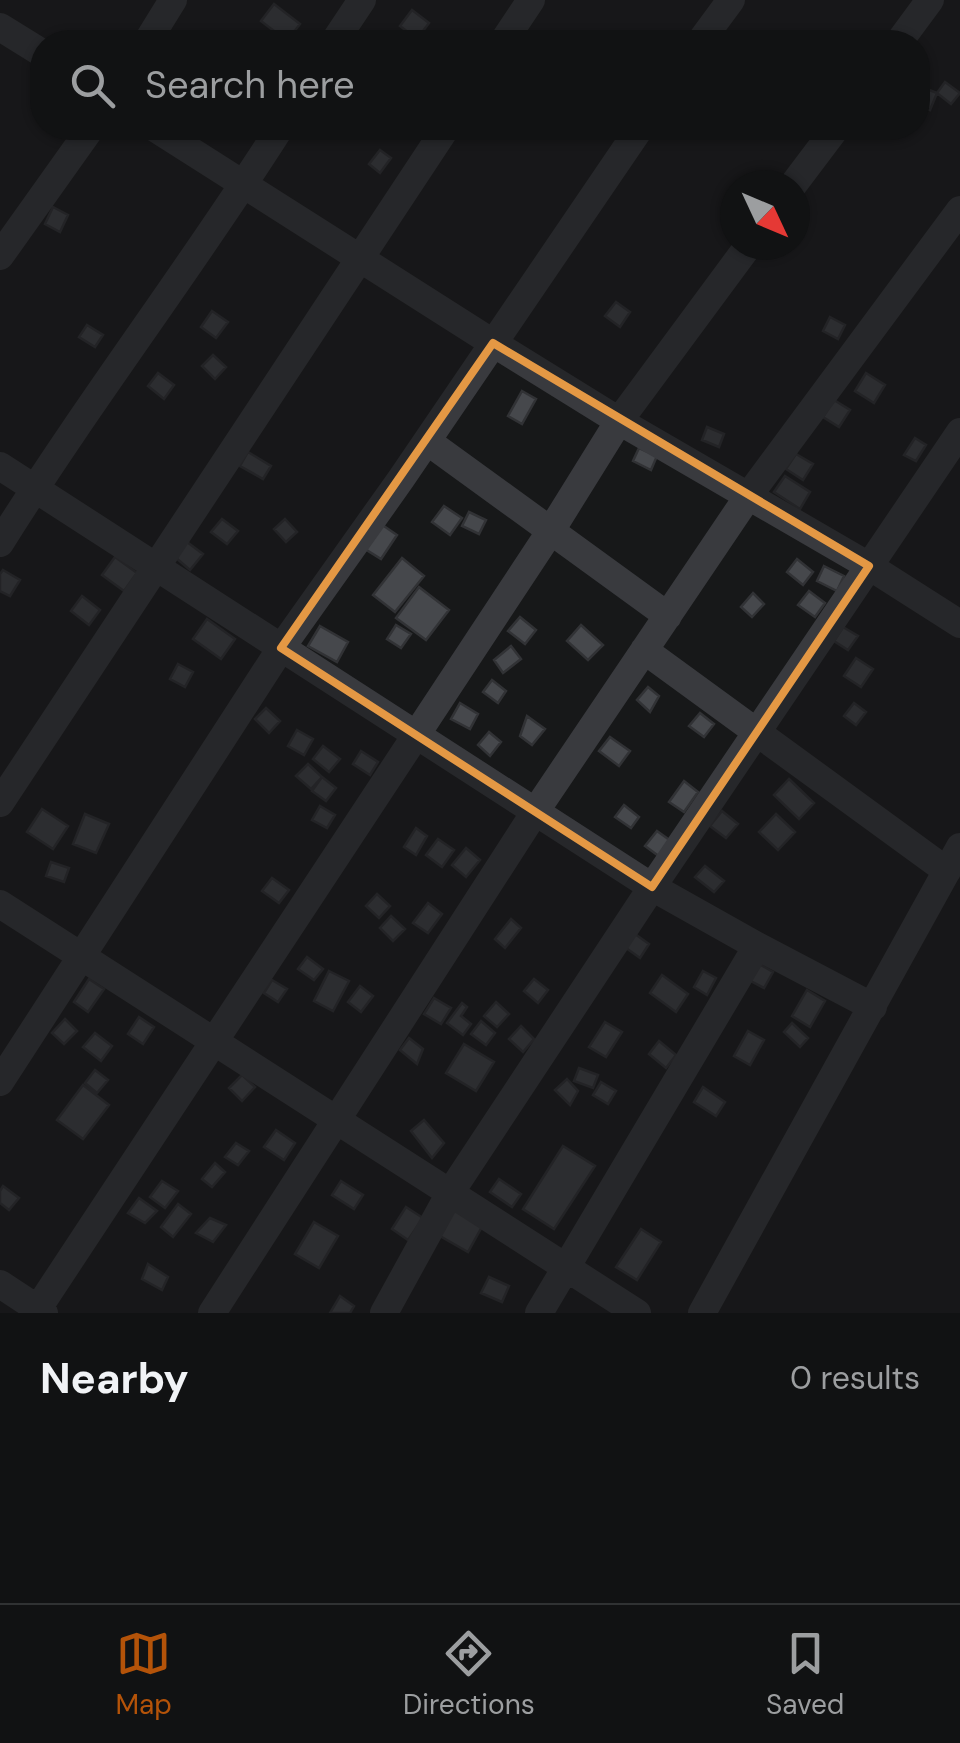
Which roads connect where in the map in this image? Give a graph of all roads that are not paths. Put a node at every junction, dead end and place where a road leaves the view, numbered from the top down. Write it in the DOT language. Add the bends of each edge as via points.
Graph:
graph roads {
  1 [pos="173,0"];
  2 [pos="362,0"];
  3 [pos="531,0"];
  4 [pos="731,0"];
  5 [pos="930,0"];
  6 [pos="0,27"];
  7 [pos="154,30"];
  8 [pos="342,30"];
  9 [pos="511,30"];
  10 [pos="709,30"];
  11 [pos="907,30"];
  12 [pos="30,46"];
  13 [pos="82,140"];
  14 [pos="174,140"];
  15 [pos="272,140"];
  16 [pos="438,140"];
  17 [pos="632,140"];
  18 [pos="827,140"];
  19 [pos="804,170"];
  20 [pos="244,184"];
  21 [pos="960,210"];
  22 [pos="0,256"];
  23 [pos="360,259"];
  24 [pos="738,260"];
  25 [pos="493,343"];
  26 [pos="619,420"];
  27 [pos="960,432"];
  28 [pos="426,441"];
  29 [pos="0,466"];
  30 [pos="35,487"];
  31 [pos="749,495"];
  32 [pos="550,532"];
  33 [pos="0,542"];
  34 [pos="869,566"];
  35 [pos="154,567"];
  36 [pos="668,616"];
  37 [pos="960,624"];
  38 [pos="281,648"];
  39 [pos="644,650"];
  40 [pos="758,733"];
  41 [pos="416,735"];
  42 [pos="0,803"];
  43 [pos="535,812"];
  44 [pos="953,859"];
  45 [pos="652,887"];
  46 [pos="0,904"];
  47 [pos="757,946"];
  48 [pos="82,956"];
  49 [pos="873,1006"];
  50 [pos="214,1042"];
  51 [pos="0,1082"];
  52 [pos="336,1120"];
  53 [pos="450,1193"];
  54 [pos="565,1267"];
  55 [pos="0,1284"];
  56 [pos="39,1312"];
  57 [pos="212,1313"];
  58 [pos="384,1313"];
  59 [pos="539,1313"];
  60 [pos="637,1313"];
  61 [pos="702,1313"];
  1 -- 7 [label="street"];
  2 -- 8 [label="street"];
  3 -- 9 [label="street"];
  4 -- 10 [label="street"];
  5 -- 11 [label="street"];
  6 -- 12 [label="street"];
  13 -- 22 [label="street"];
  14 -- 20 [label="street"];
  15 -- 20 [label="street"];
  16 -- 23 [label="street"];
  17 -- 25 [label="street"];
  18 -- 19 [label="street"];
  20 -- 23 [label="street"];
  20 -- 30 [label="street"];
  21 -- 31 [label="street"];
  23 -- 25 [label="street"];
  23 -- 35 [label="street"];
  24 -- 26 [label="street"];
  25 -- 26 [label="street"];
  25 -- 28 [label="street"];
  26 -- 31 [label="street"];
  26 -- 32 [label="street"];
  27 -- 34 [label="street"];
  28 -- 32 [label="street"];
  28 -- 38 [label="street"];
  29 -- 30 [label="street"];
  30 -- 33 [label="street"];
  30 -- 35 [label="street"];
  31 -- 34 [label="street"];
  31 -- 36 [label="street"];
  32 -- 36 [label="street"];
  32 -- 41 [label="street"];
  34 -- 37 [label="street"];
  34 -- 40 [label="street"];
  35 -- 38 [label="street"];
  35 -- 42 [label="street"];
  36 -- 39 [label="street"];
  38 -- 41 [label="street"];
  38 -- 48 [label="street"];
  39 -- 40 [label="street"];
  39 -- 43 [label="street"];
  40 -- 44 [label="street"];
  40 -- 45 [label="street"];
  41 -- 43 [label="street"];
  41 -- 50 [label="street"];
  43 -- 45 [label="street"];
  43 -- 52 [label="street"];
  44 -- 49 [label="street"];
  45 -- 47 [label="street"];
  45 -- 53 [label="street"];
  46 -- 48 [label="street"];
  47 -- 49 [label="street"];
  47 -- 54 [label="street"];
  48 -- 50 [label="street"];
  48 -- 51 [label="street"];
  49 -- 61 [label="street"];
  50 -- 52 [label="street"];
  50 -- 56 [label="street"];
  52 -- 53 [label="street"];
  52 -- 57 [label="street"];
  53 -- 54 [label="street"];
  53 -- 58 [label="street"];
  54 -- 59 [label="street"];
  54 -- 60 [label="street"];
  55 -- 56 [label="street"];
}
